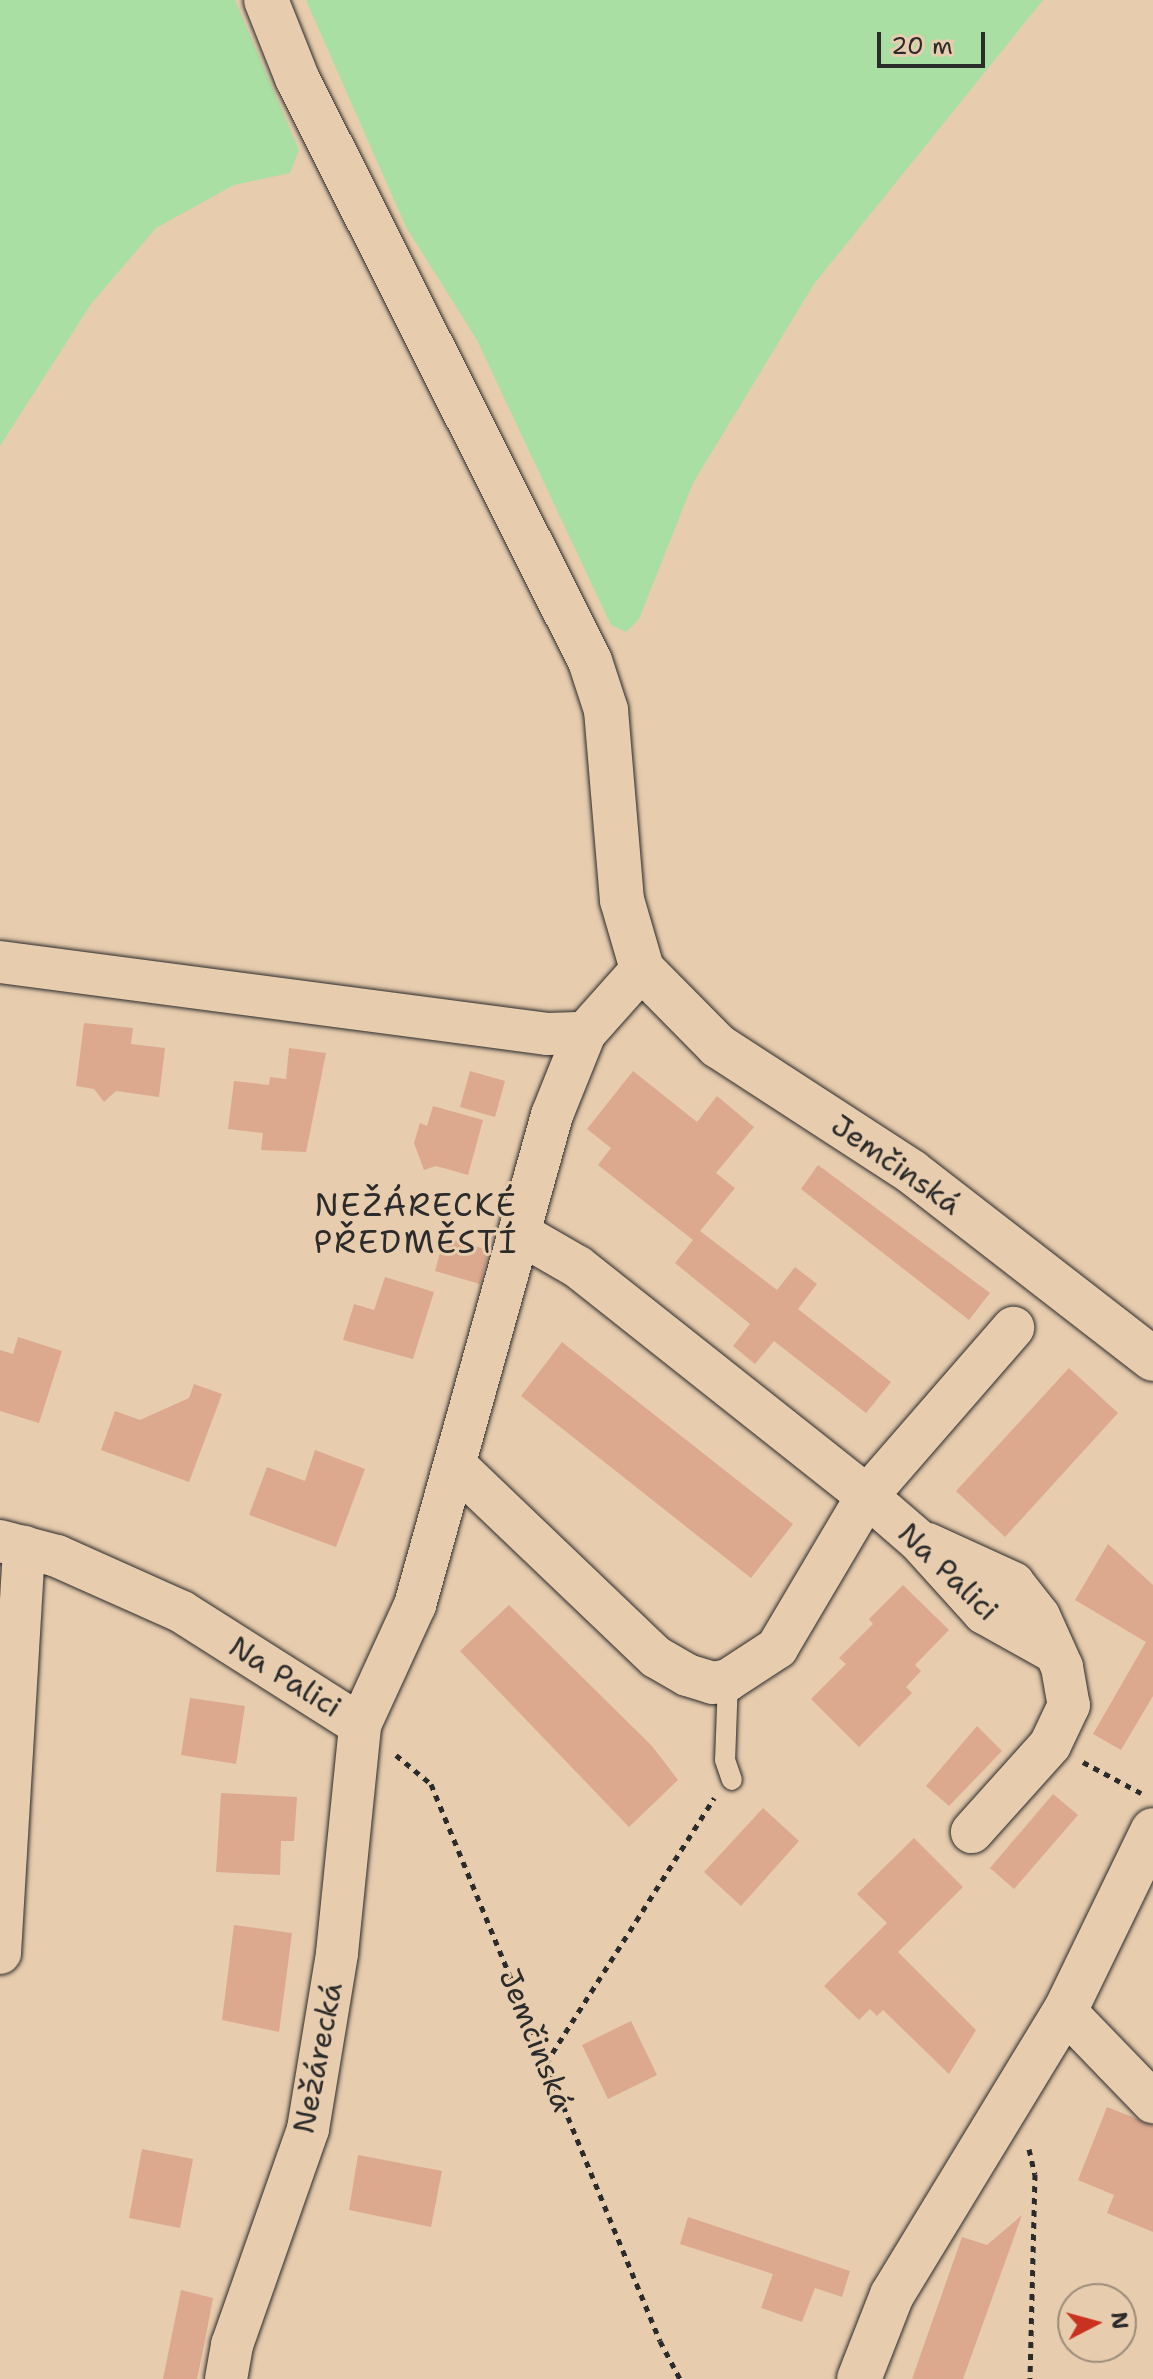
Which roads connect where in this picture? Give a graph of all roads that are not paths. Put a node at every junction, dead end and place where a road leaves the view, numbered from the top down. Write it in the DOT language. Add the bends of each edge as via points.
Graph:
graph roads {
  1 [pos="266,0"];
  2 [pos="0,962"];
  3 [pos="642,969"];
  4 [pos="585,1033"];
  5 [pos="519,1233"];
  6 [pos="1013,1328"];
  7 [pos="1153,1359"];
  8 [pos="455,1465"];
  9 [pos="867,1496"];
  10 [pos="12,1544"];
  11 [pos="728,1680"];
  12 [pos="360,1725"];
  13 [pos="731,1776"];
  14 [pos="1153,1830"];
  15 [pos="972,1832"];
  16 [pos="0,1953"];
  17 [pos="1065,2011"];
  18 [pos="1153,2102"];
  19 [pos="226,2379"];
  20 [pos="859,2379"];
  1 -- 3 [label="street" via="297,78 590,661 606,710 614,763 622,900"];
  2 -- 4 [label="street" via="548,1034"];
  3 -- 4 [label="street, Na Palici"];
  3 -- 7 [label="street, Jemčinská" via="718,1046 912,1172"];
  4 -- 5 [label="street, Na Palici" via="552,1115"];
  5 -- 8 [label="street, Na Palici"];
  5 -- 9 [label="street, Na Palici" via="578,1267"];
  6 -- 9 [label="street, Na Palici"];
  8 -- 11 [label="street" via="656,1657 687,1675 713,1683"];
  8 -- 12 [label="street, Na Palici" via="415,1605"];
  9 -- 11 [label="street, Na Palici" via="777,1648"];
  9 -- 15 [label="street, Na Palici" via="919,1541 984,1613 1054,1652 1069,1705 1050,1745"];
  10 -- 12 [label="street, Na Palici" via="57,1556 182,1612"];
  10 -- 16 [label="street"];
  11 -- 13 [label="lane" via="725,1760"];
  12 -- 19 [label="street, Nežárecká" via="337,1953 308,2129 232,2345"];
  14 -- 17 [label="street"];
  17 -- 18 [label="street"];
  17 -- 20 [label="street" via="892,2295"];
}
